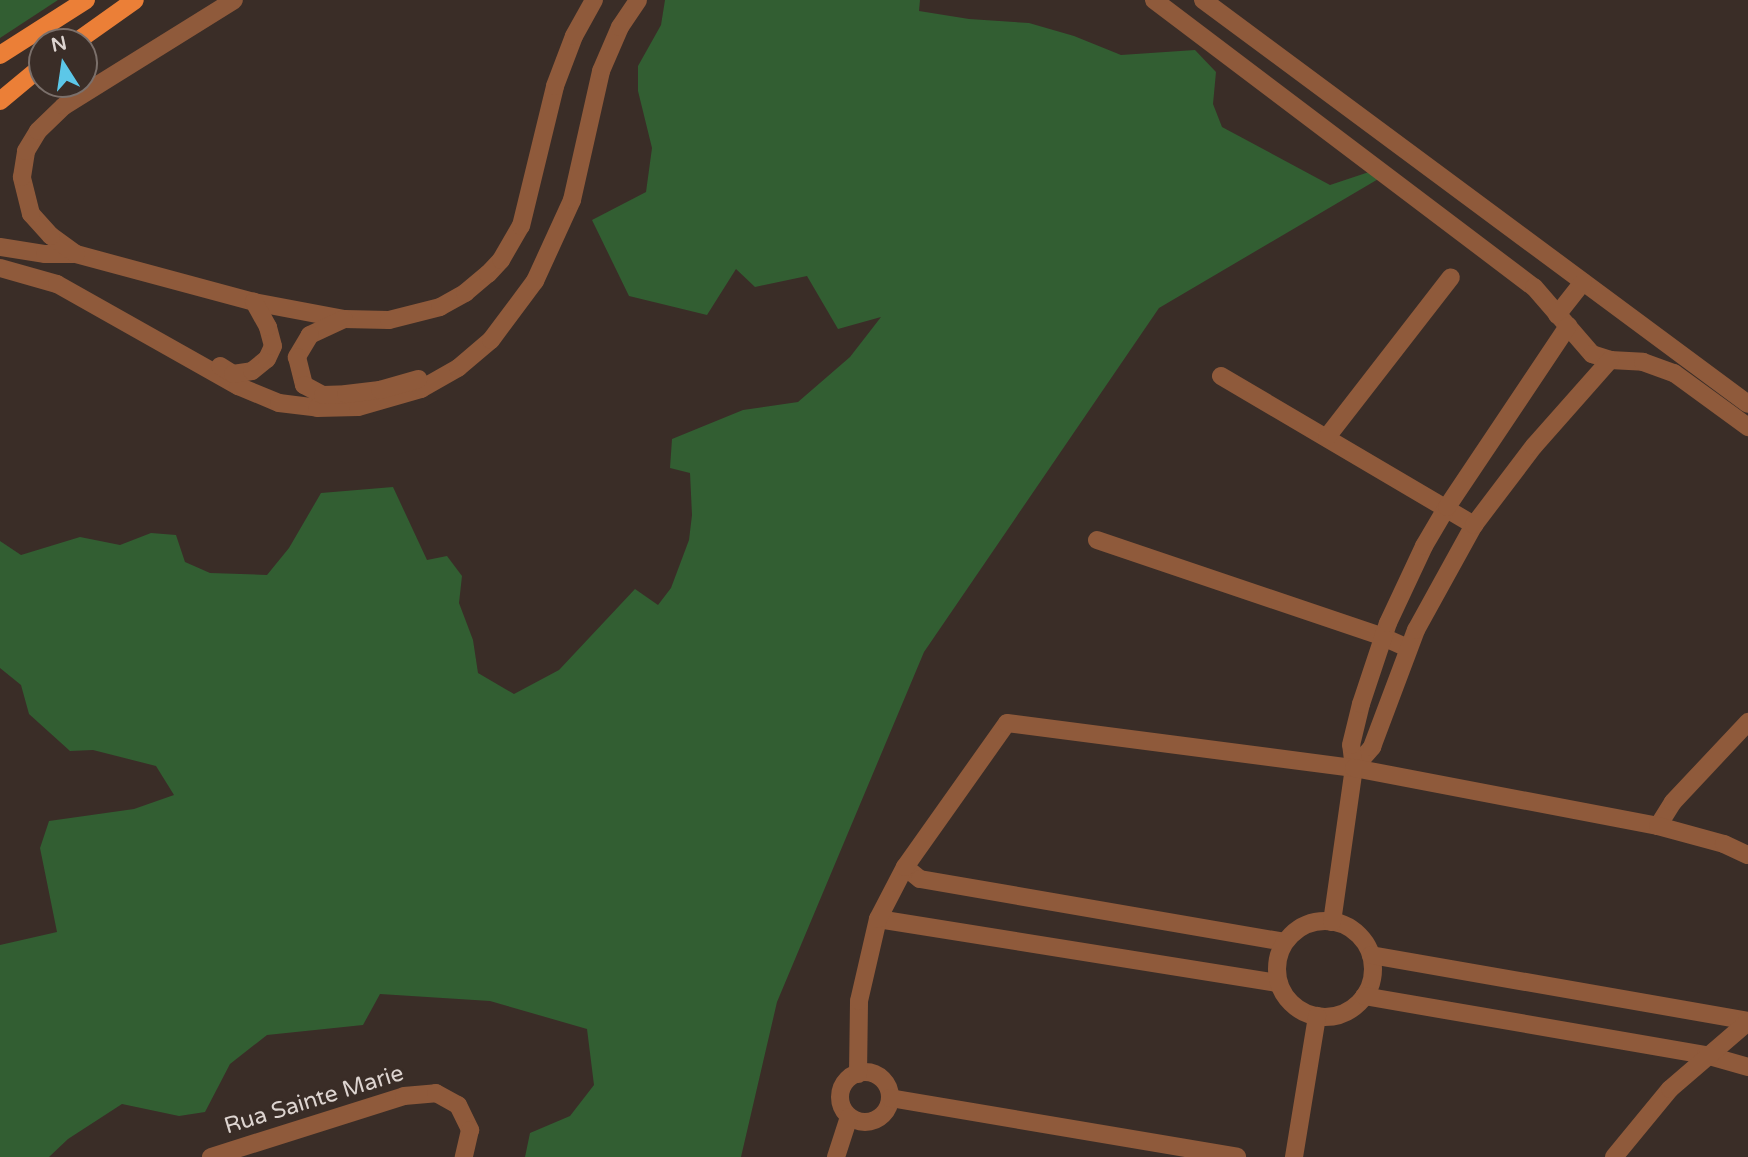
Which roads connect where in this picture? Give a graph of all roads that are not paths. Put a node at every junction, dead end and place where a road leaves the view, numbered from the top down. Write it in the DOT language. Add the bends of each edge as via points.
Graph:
graph roads {
  1 [pos="86,0"];
  2 [pos="137,0"];
  3 [pos="234,0"];
  4 [pos="594,0"];
  5 [pos="638,0"];
  6 [pos="1154,0"];
  7 [pos="1203,0"];
  8 [pos="96,28"];
  9 [pos="0,55"];
  10 [pos="28,76"];
  11 [pos="0,101"];
  12 [pos="0,247"];
  13 [pos="76,254"];
  14 [pos="0,268"];
  15 [pos="1451,277"];
  16 [pos="1583,282"];
  17 [pos="254,302"];
  18 [pos="344,319"];
  19 [pos="1562,320"];
  20 [pos="141,329"];
  21 [pos="1646,330"];
  22 [pos="1628,359"];
  23 [pos="1610,360"];
  24 [pos="458,368"];
  25 [pos="1221,376"];
  26 [pos="1748,404"];
  27 [pos="1748,427"];
  28 [pos="1327,438"];
  29 [pos="1447,507"];
  30 [pos="1474,525"];
  31 [pos="1097,540"];
  32 [pos="1383,637"];
  33 [pos="1408,648"];
  34 [pos="1748,722"];
  35 [pos="1354,768"];
  36 [pos="1658,826"];
  37 [pos="1748,855"];
  38 [pos="905,867"];
  39 [pos="878,919"];
  40 [pos="1332,922"];
  41 [pos="1285,942"];
  42 [pos="1371,955"];
  43 [pos="1279,983"];
  44 [pos="1364,996"];
  45 [pos="1317,1016"];
  46 [pos="1748,1021"];
  47 [pos="1706,1055"];
  48 [pos="1748,1067"];
  49 [pos="858,1074"];
  50 [pos="890,1098"];
  51 [pos="849,1117"];
  52 [pos="211,1157"];
  53 [pos="464,1157"];
  54 [pos="836,1157"];
  55 [pos="1237,1157"];
  56 [pos="1294,1157"];
  57 [pos="1614,1157"];
  1 -- 9 [label="main road"];
  2 -- 8 [label="main road"];
  3 -- 13 [label="street" via="64,106 38,131 26,151 22,177 31,214"];
  4 -- 18 [label="street" via="564,60 527,208 501,260 473,287 440,307 389,320"];
  5 -- 24 [label="street" via="601,71 577,180 549,255 506,324"];
  6 -- 19 [label="street" via="1534,287"];
  7 -- 16 [label="street"];
  10 -- 11 [label="main road"];
  12 -- 13 [label="street"];
  13 -- 17 [label="street"];
  14 -- 20 [label="street" via="57,284"];
  15 -- 28 [label="street"];
  16 -- 19 [label="street"];
  16 -- 21 [label="street"];
  17 -- 18 [label="street"];
  17 -- 20 [label="street" via="273,346 267,359 252,371 233,374"];
  18 -- 24 [label="street" via="310,335 297,357 304,385 323,395 380,390"];
  19 -- 23 [label="street" via="1585,348"];
  19 -- 29 [label="street"];
  20 -- 24 [label="street" via="238,386 279,403 336,408 400,397"];
  21 -- 22 [label="street" via="1646,343"];
  21 -- 26 [label="street"];
  22 -- 23 [label="street"];
  22 -- 27 [label="street" via="1674,373"];
  23 -- 30 [label="street" via="1534,446"];
  25 -- 28 [label="street"];
  28 -- 29 [label="street"];
  29 -- 30 [label="street"];
  29 -- 32 [label="street" via="1405,584"];
  30 -- 33 [label="street"];
  31 -- 32 [label="street"];
  32 -- 33 [label="street"];
  32 -- 35 [label="street" via="1354,735"];
  33 -- 35 [label="street" via="1372,747"];
  34 -- 36 [label="street" via="1673,803"];
  35 -- 36 [label="street"];
  35 -- 38 [label="street" via="1007,723"];
  35 -- 40 [label="street"];
  36 -- 37 [label="street"];
  38 -- 39 [label="street"];
  38 -- 41 [label="street" via="920,879"];
  39 -- 43 [label="street"];
  39 -- 49 [label="street" via="859,1000"];
  40 -- 41 [label="street" via="1301,927"];
  40 -- 42 [label="street" via="1352,929"];
  41 -- 43 [label="street" via="1277,962"];
  42 -- 44 [label="street" via="1372,976"];
  42 -- 46 [label="street"];
  43 -- 45 [label="street" via="1289,1002"];
  44 -- 45 [label="street" via="1349,1010"];
  44 -- 47 [label="street"];
  45 -- 56 [label="street"];
  46 -- 47 [label="street"];
  47 -- 48 [label="street"];
  47 -- 57 [label="street" via="1670,1089"];
  49 -- 50 [label="street" via="880,1078"];
  49 -- 51 [label="street" via="842,1089 841,1104"];
  50 -- 51 [label="street" via="878,1118 864,1122"];
  50 -- 55 [label="street"];
  51 -- 54 [label="street"];
  52 -- 53 [label="street, Rua Sainte Marie" via="404,1096 436,1093 458,1105 470,1130"];
}
